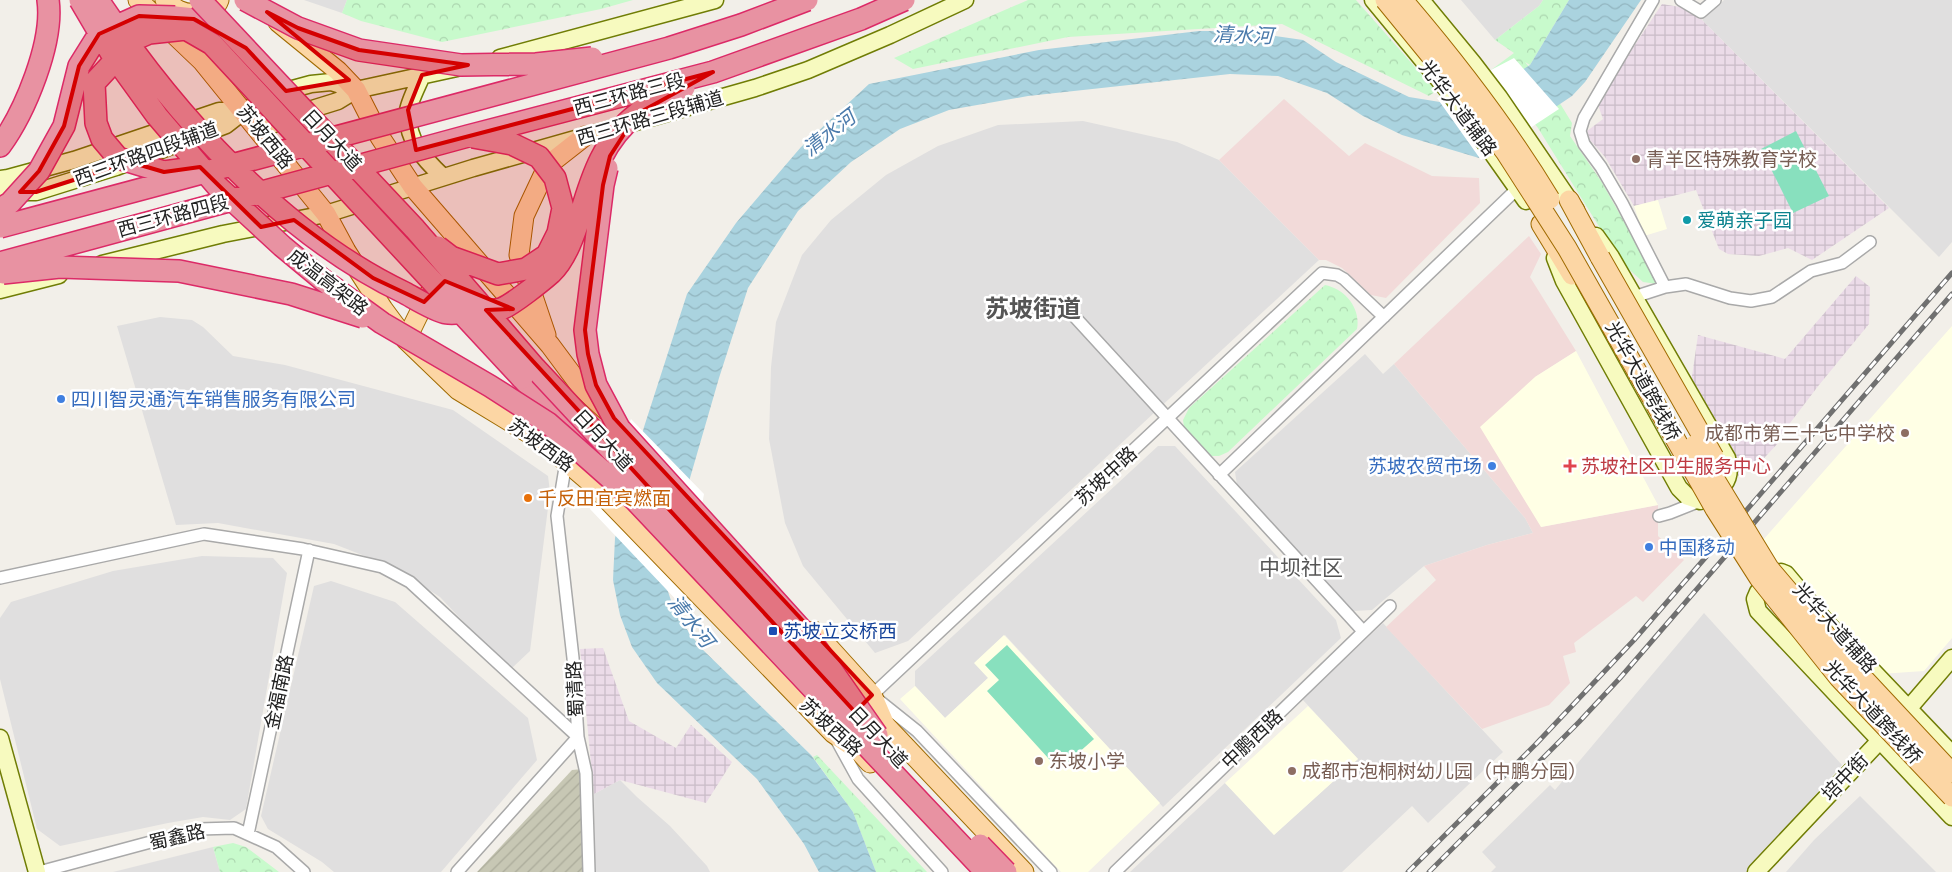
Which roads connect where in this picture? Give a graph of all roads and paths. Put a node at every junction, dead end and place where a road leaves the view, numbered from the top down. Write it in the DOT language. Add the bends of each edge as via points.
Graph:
graph roads {
  1 [pos="48,0"];
  2 [pos="80,0"];
  3 [pos="98,0"];
  4 [pos="138,0"];
  5 [pos="165,0"];
  6 [pos="200,0"];
  7 [pos="219,0"];
  8 [pos="244,0"];
  9 [pos="254,0"];
  10 [pos="715,0"];
  11 [pos="807,0"];
  12 [pos="904,0"];
  13 [pos="966,0"];
  14 [pos="1373,0"];
  15 [pos="1385,0"];
  16 [pos="1403,0"];
  17 [pos="1421,0"];
  18 [pos="1653,0"];
  19 [pos="1681,0"];
  20 [pos="1715,0"];
  21 [pos="246,48"];
  22 [pos="670,48"];
  23 [pos="713,72"];
  24 [pos="422,75"];
  25 [pos="356,90"];
  26 [pos="244,111"];
  27 [pos="634,116"];
  28 [pos="261,133"];
  29 [pos="468,136"];
  30 [pos="585,136"];
  31 [pos="321,142"];
  32 [pos="0,146"];
  33 [pos="253,160"];
  34 [pos="347,169"];
  35 [pos="443,177"];
  36 [pos="0,179"];
  37 [pos="413,187"];
  38 [pos="1518,188"];
  39 [pos="0,192"];
  40 [pos="1569,200"];
  41 [pos="0,209"];
  42 [pos="326,214"];
  43 [pos="1539,220"];
  44 [pos="0,227"];
  45 [pos="415,229"];
  46 [pos="1870,242"];
  47 [pos="0,263"];
  48 [pos="0,273"];
  49 [pos="1664,287"];
  50 [pos="0,290"];
  51 [pos="1634,297"];
  52 [pos="1074,316"];
  53 [pos="1384,317"];
  54 [pos="382,323"];
  55 [pos="406,340"];
  56 [pos="550,345"];
  57 [pos="1168,418"];
  58 [pos="566,462"];
  59 [pos="1220,475"];
  60 [pos="635,500"];
  61 [pos="1700,501"];
  62 [pos="1659,516"];
  63 [pos="309,550"];
  64 [pos="1769,568"];
  65 [pos="0,578"];
  66 [pos="1390,606"];
  67 [pos="1798,627"];
  68 [pos="1363,631"];
  69 [pos="1952,658"];
  70 [pos="872,695"];
  71 [pos="1909,708"];
  72 [pos="833,733"];
  73 [pos="877,735"];
  74 [pos="578,737"];
  75 [pos="0,738"];
  76 [pos="1880,741"];
  77 [pos="1952,754"];
  78 [pos="1952,773"];
  79 [pos="1952,796"];
  80 [pos="1952,817"];
  81 [pos="248,834"];
  82 [pos="38,872"];
  83 [pos="304,872"];
  84 [pos="457,872"];
  85 [pos="588,872"];
  86 [pos="942,872"];
  87 [pos="972,872"];
  88 [pos="986,872"];
  89 [pos="1006,872"];
  90 [pos="1024,872"];
  91 [pos="1051,872"];
  92 [pos="1115,872"];
  93 [pos="1756,872"];
  1 -- 32 [label="highway" via="45,41 29,92 11,131"];
  2 -- 54 [label="highway, 成温高架路, bridge" via="110,50 157,116 217,186 302,263"];
  3 -- 27 [label="highway, bridge" via="158,82 212,145 265,197 311,235 373,278 446,313 500,309 553,271 572,240 593,174 609,142"];
  4 -- 26 [label="main road, 苏坡西路" via="202,61"];
  5 -- 7 [label="main road" via="178,10 191,14 210,11"];
  6 -- 21 [label="highway, bridge"];
  8 -- 22 [label="highway, bridge" via="298,28 359,50 461,65 536,64"];
  9 -- 25 [label="main road, 苏坡西路"];
  10 -- 24 [label="main road" via="514,55"];
  11 -- 22 [label="highway, 西三环路三段, bridge"];
  12 -- 23 [label="highway, 西三环路三段, bridge" via="861,19"];
  13 -- 30 [label="main road, 西三环路三段辅道" via="808,70"];
  14 -- 38 [label="main road, 光华大道辅路" via="1449,92"];
  15 -- 67 [label="main road, 光华大道跨线桥, bridge" via="1511,161 1568,248 1715,509 1759,578"];
  16 -- 64 [label="main road, 光华大道跨线桥, bridge" via="1453,58 1527,161 1719,489"];
  17 -- 40 [label="main road, 光华大道辅路" via="1486,80"];
  18 -- 49 [label="street" via="1584,118 1580,131 1584,144 1622,203"];
  19 -- 20 [label="street" via="1701,12"];
  21 -- 41 [label="highway, bridge" via="194,18 174,16 140,16 100,34 79,66 64,126 39,171 10,203"];
  21 -- 45 [label="highway, 日月大道, bridge"];
  22 -- 31 [label="highway, 西三环路三段, bridge"];
  23 -- 27 [label="highway, bridge"];
  23 -- 29 [label="highway, 西三环路三段, bridge"];
  24 -- 25 [label="main road"];
  24 -- 35 [label="main road" via="408,110 409,128 423,158"];
  25 -- 26 [label="main road" via="331,82 311,84 278,93"];
  25 -- 28 [label="main road" via="338,101 269,126"];
  25 -- 37 [label="main road, 苏坡西路" via="380,137"];
  26 -- 28 [label="main road, 苏坡西路"];
  26 -- 36 [label="main road, 西三环路四段辅道" via="219,111 74,160"];
  26 -- 39 [label="main road, 西三环路四段辅道" via="226,125 116,167 36,192"];
  27 -- 73 [label="highway, bridge" via="610,156 603,185 585,330 596,385 620,428 810,639"];
  28 -- 42 [label="main road, 苏坡西路"];
  29 -- 34 [label="highway, 西三环路三段, bridge"];
  29 -- 45 [label="highway, bridge" via="512,144 539,157 555,178 563,208 558,233 547,255 526,270 498,274 451,256"];
  30 -- 35 [label="main road, 西三环路三段辅道"];
  30 -- 56 [label="main road" via="548,165 524,216 518,255"];
  31 -- 33 [label="highway, 西三环路四段, bridge"];
  33 -- 44 [label="highway, 西三环路四段, bridge"];
  33 -- 60 [label="highway, bridge" via="164,172 118,158 102,139 96,123 94,83 135,39 149,32 186,29 212,44"];
  34 -- 47 [label="highway, 西三环路四段, bridge"];
  35 -- 37 [label="main road, 西三环路三段辅道"];
  37 -- 42 [label="main road, 西三环路三段辅道"];
  37 -- 56 [label="main road, 苏坡西路"];
  38 -- 43 [label="main road, 光华大道辅路"];
  38 -- 53 [label="street"];
  40 -- 51 [label="main road, 光华大道辅路" via="1611,257"];
  40 -- 64 [label="main road, bridge" via="1715,459"];
  42 -- 50 [label="main road" via="214,236"];
  42 -- 55 [label="main road, 苏坡西路" via="351,259"];
  43 -- 61 [label="main road, 光华大道辅路" via="1564,281 1679,488 1688,497"];
  43 -- 67 [label="main road, bridge" via="1713,526 1738,563"];
  45 -- 73 [label="highway, 日月大道, bridge" via="535,368"];
  46 -- 49 [label="street" via="1842,263 1811,271 1772,297 1751,301 1686,284"];
  48 -- 54 [label="highway, bridge" via="60,267 179,271 291,294"];
  49 -- 51 [label="street"];
  51 -- 61 [label="main road, 光华大道辅路" via="1727,458 1730,469 1726,484"];
  52 -- 57 [label="street"];
  53 -- 57 [label="street, 苏坡中路" via="1337,274 1322,274"];
  53 -- 59 [label="street"];
  54 -- 60 [label="highway, 成温高架路, bridge" via="548,423"];
  55 -- 56 [label="main road" via="428,295 445,281 478,293"];
  55 -- 58 [label="main road, 苏坡西路" via="458,390 542,441"];
  56 -- 70 [label="main road, 苏坡西路" via="582,388 634,436"];
  57 -- 59 [label="street"];
  57 -- 70 [label="street, 苏坡中路"];
  58 -- 72 [label="main road, 苏坡西路" via="592,483"];
  58 -- 74 [label="street, 蜀清路" via="557,516"];
  59 -- 68 [label="street"];
  60 -- 88 [label="highway, 日月大道, bridge"];
  61 -- 62 [label="street"];
  63 -- 65 [label="street" via="204,534"];
  63 -- 74 [label="street" via="382,567 410,582"];
  63 -- 81 [label="street, 金福南路"];
  64 -- 78 [label="main road, 光华大道跨线桥, bridge" via="1853,668"];
  66 -- 68 [label="street, 中鹏西路"];
  67 -- 79 [label="main road, 光华大道跨线桥, bridge" via="1839,678"];
  68 -- 92 [label="street, 中鹏西路"];
  69 -- 71 [label="main road, 培中街"];
  70 -- 72 [label="street, 苏坡中路"];
  70 -- 90 [label="main road, 苏坡西路" via="885,724"];
  70 -- 91 [label="street" via="917,731"];
  71 -- 76 [label="main road, 培中街"];
  71 -- 76 [label="main road, 光华大道辅路" via="1828,624 1786,574 1777,574 1758,592 1755,599 1758,611"];
  71 -- 77 [label="main road, 光华大道辅路"];
  72 -- 86 [label="street" via="858,779"];
  72 -- 87 [label="main road, 苏坡西路" via="859,751"];
  73 -- 89 [label="highway, 日月大道, bridge"];
  74 -- 84 [label="street, 蜀清路"];
  74 -- 85 [label="street" via="586,773"];
  75 -- 82 [label="main road"];
  76 -- 80 [label="main road, 光华大道辅路"];
  76 -- 93 [label="main road, 培中街"];
  81 -- 82 [label="street, 蜀鑫路" via="234,828 199,829"];
  81 -- 83 [label="street, 蜀鑫路" via="276,847"];
}
